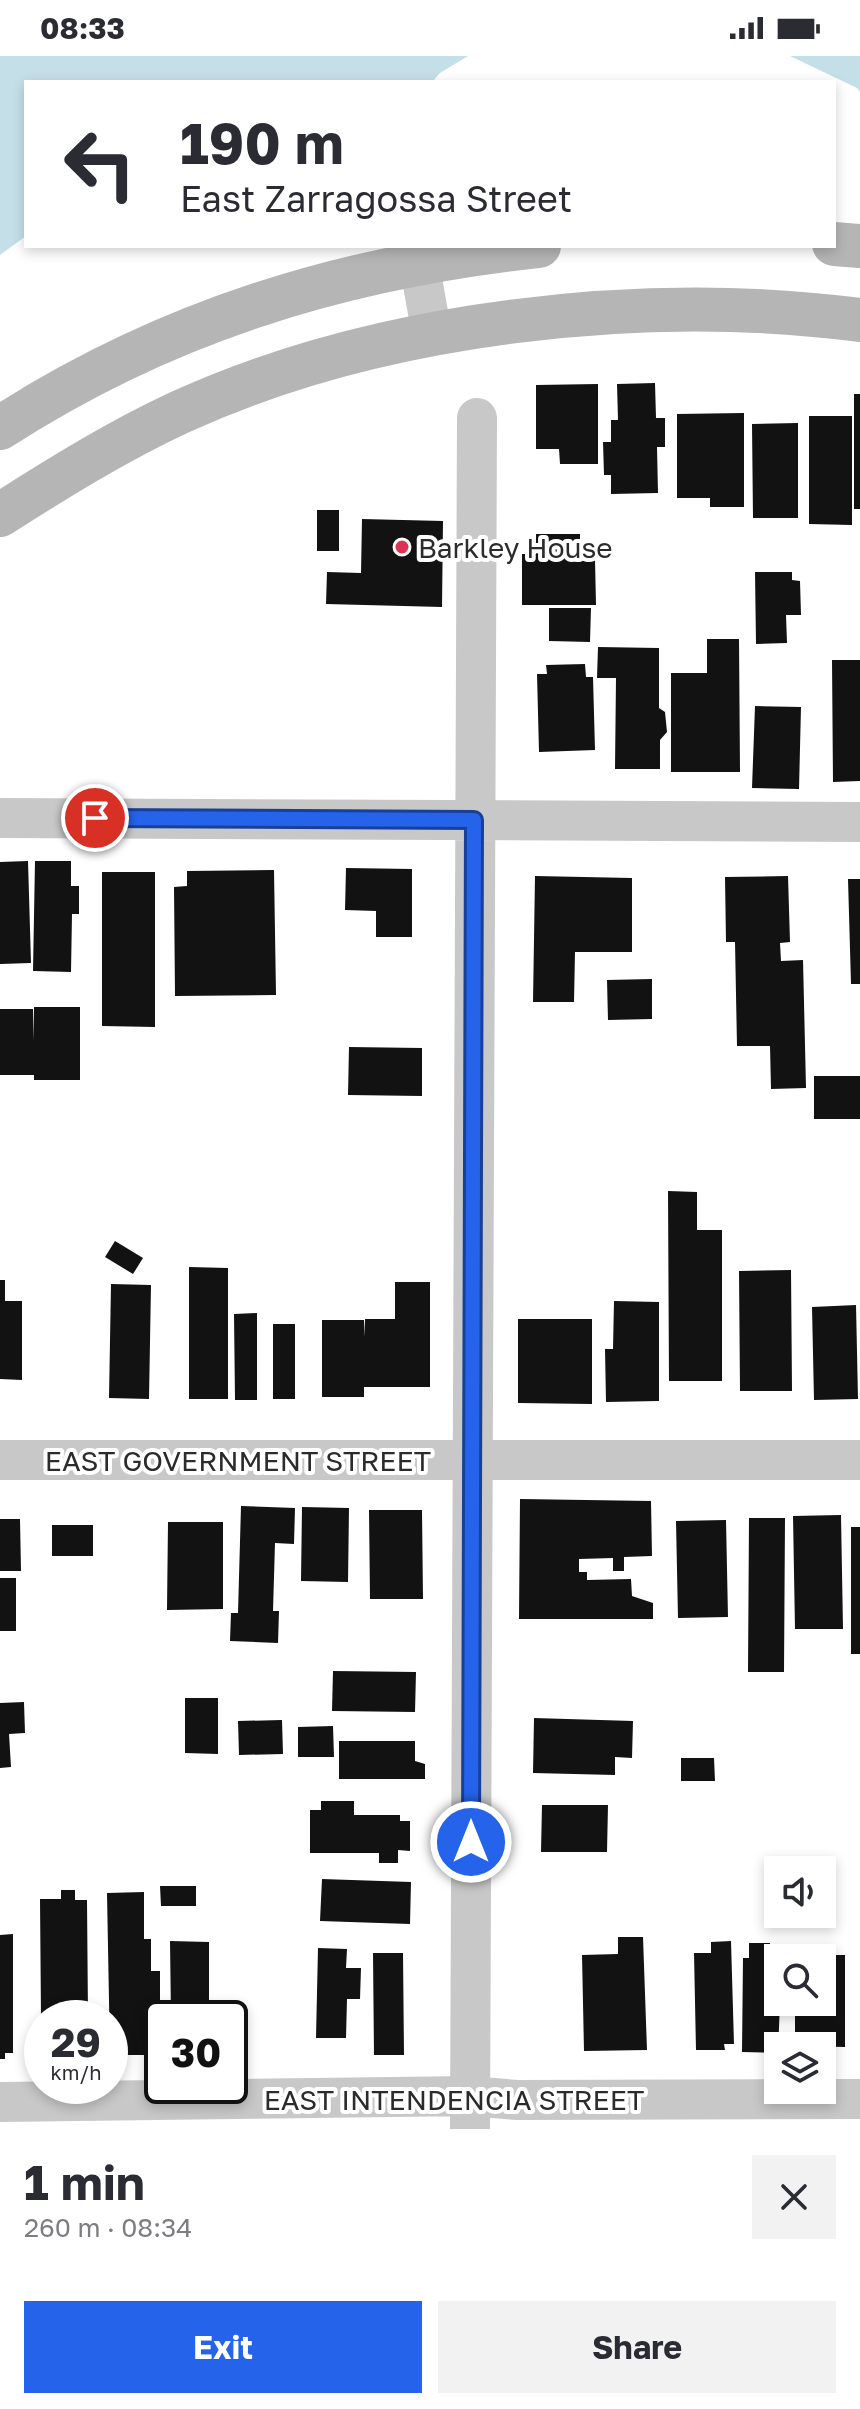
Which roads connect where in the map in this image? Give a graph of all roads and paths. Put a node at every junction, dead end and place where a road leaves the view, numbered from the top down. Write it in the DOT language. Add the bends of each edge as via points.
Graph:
graph roads {
  1 [pos="836,244"];
  2 [pos="860,246"];
  3 [pos="524,248"];
  4 [pos="419,262"];
  5 [pos="860,320"];
  6 [pos="432,335"];
  7 [pos="477,418"];
  8 [pos="0,428"];
  9 [pos="0,515"];
  10 [pos="0,818"];
  11 [pos="474,820"];
  12 [pos="860,822"];
  13 [pos="0,1460"];
  14 [pos="471,1460"];
  15 [pos="860,1460"];
  16 [pos="860,2099"];
  17 [pos="0,2102"];
  18 [pos="470,2113"];
  1 -- 2 [label="main road"];
  3 -- 4 [label="main road"];
  4 -- 6 [label="street"];
  4 -- 8 [label="main road" via="219,316 98,370"];
  5 -- 6 [label="main road" via="744,311 636,311"];
  6 -- 9 [label="main road" via="361,349 276,375 180,413 88,460"];
  7 -- 11 [label="street"];
  10 -- 11 [label="street"];
  11 -- 12 [label="street"];
  11 -- 14 [label="street"];
  13 -- 14 [label="street, EAST GOVERNMENT STREET"];
  14 -- 15 [label="street, EAST GOVERNMENT STREET"];
  14 -- 18 [label="street"];
  16 -- 18 [label="street, EAST INTENDENCIA STREET" via="517,2100"];
  17 -- 18 [label="street, EAST INTENDENCIA STREET"];
}
